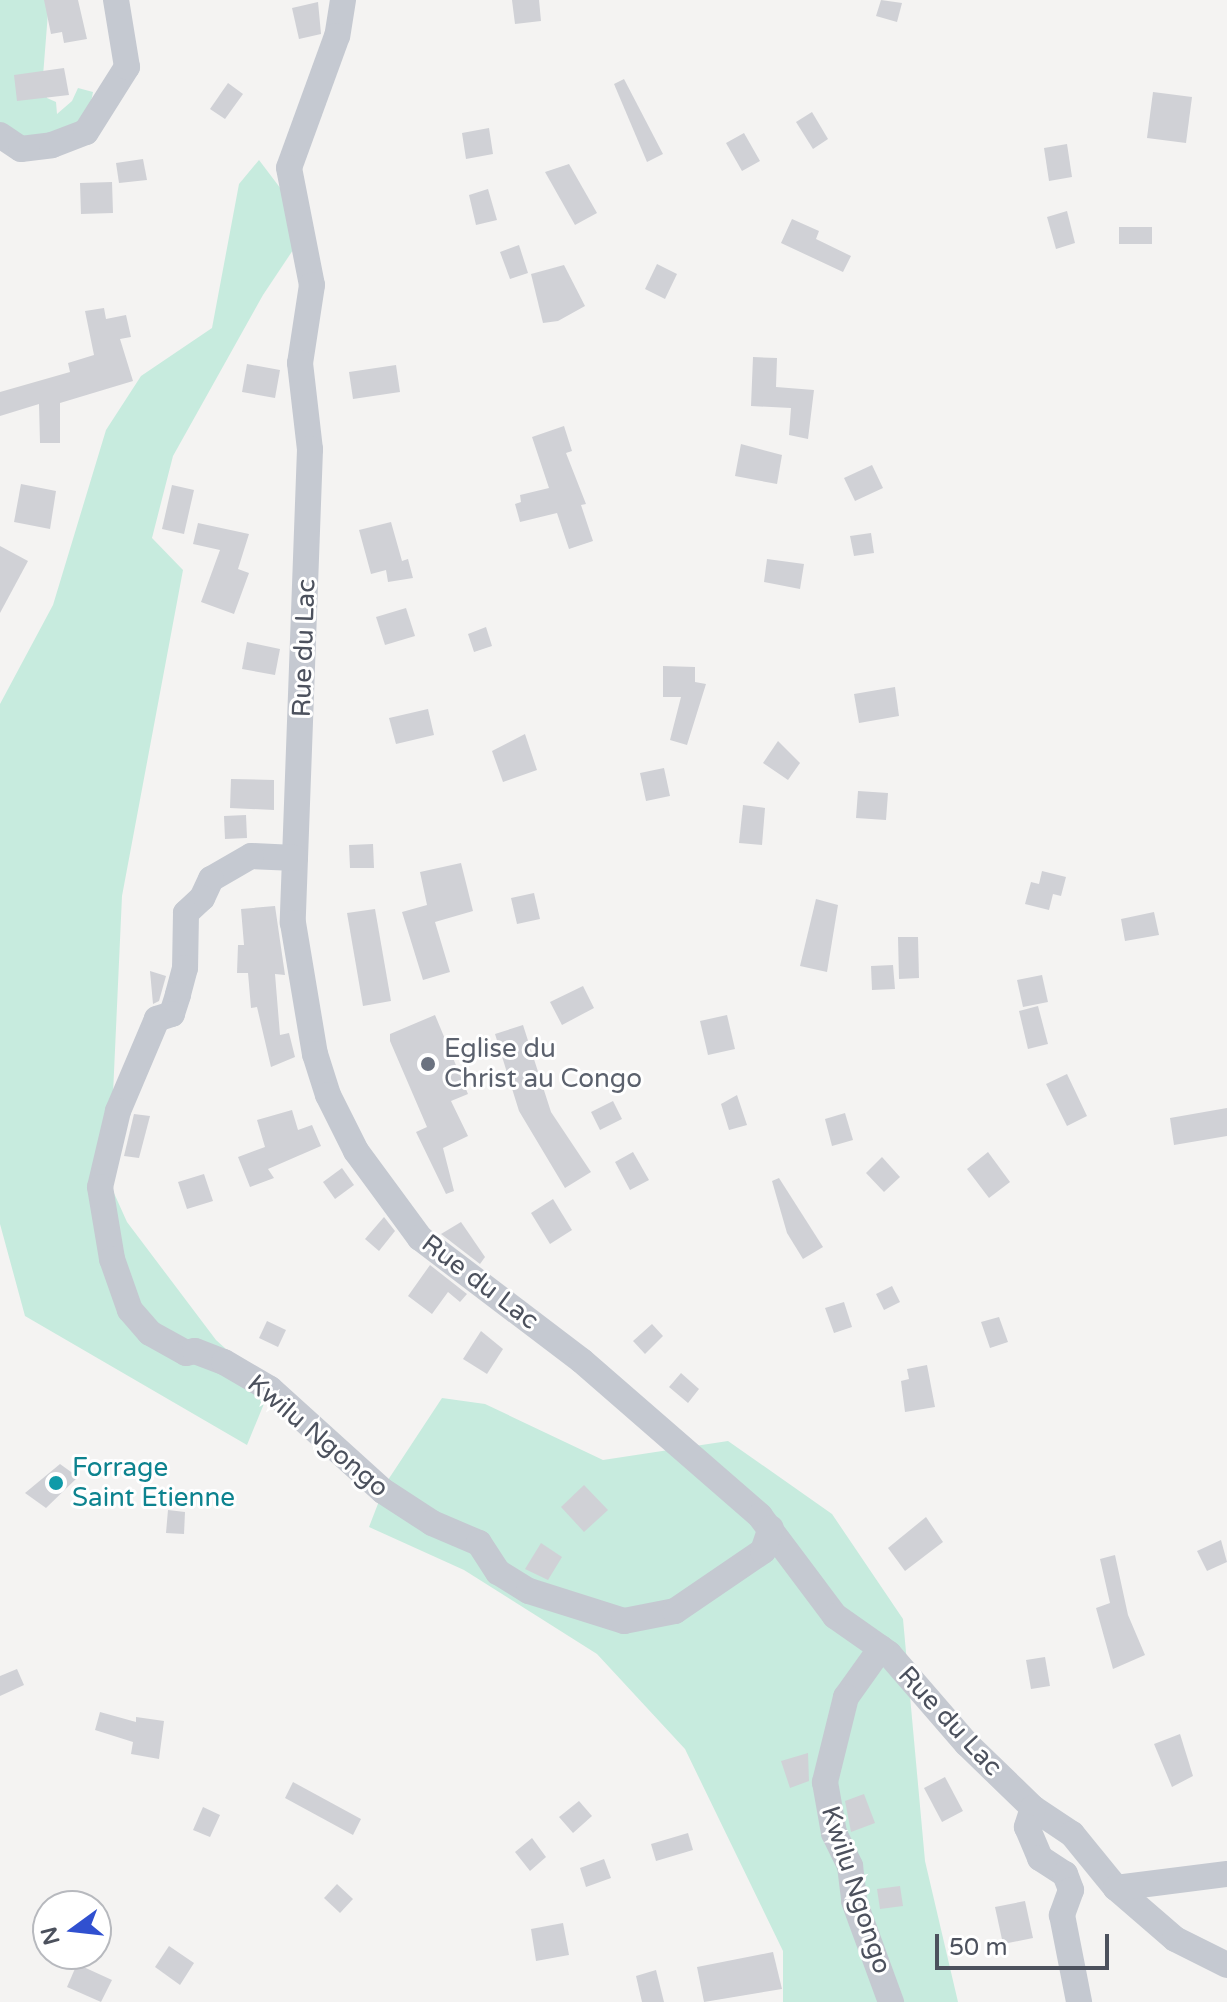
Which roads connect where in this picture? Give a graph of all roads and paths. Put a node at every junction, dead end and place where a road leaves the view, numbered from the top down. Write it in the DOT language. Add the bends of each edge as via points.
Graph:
graph roads {
  1 [pos="116,0"];
  2 [pos="343,0"];
  3 [pos="0,135"];
  4 [pos="295,858"];
  5 [pos="771,1528"];
  6 [pos="881,1648"];
  7 [pos="1033,1808"];
  8 [pos="1227,1874"];
  9 [pos="1116,1888"];
  10 [pos="1227,1965"];
  11 [pos="891,2002"];
  12 [pos="1079,2002"];
  1 -- 3 [label="street" via="127,67 86,132 21,149"];
  2 -- 4 [label="street, Rue du Lac" via="337,36 289,168 312,285 300,363 310,449"];
  4 -- 5 [label="street, Rue du Lac" via="293,923 315,1054 340,1122 398,1210 420,1238 582,1361"];
  4 -- 5 [label="street, Kwilu Ngongo" via="251,856 211,879 202,898 186,913 185,968 178,995 172,1014 157,1019 118,1111 100,1187 112,1259 130,1310 150,1333 186,1353 195,1351 224,1362 270,1389 383,1491 432,1523 479,1543 498,1572 529,1591 624,1621 675,1611 763,1551"];
  5 -- 6 [label="street, Rue du Lac" via="826,1606"];
  6 -- 7 [label="street, Rue du Lac"];
  6 -- 11 [label="street, Kwilu Ngongo" via="846,1697 825,1782 834,1833 850,1866 854,1901"];
  7 -- 9 [label="street, Rue du Lac" via="1072,1834"];
  7 -- 12 [label="street" via="1027,1827 1040,1858 1065,1874 1071,1890 1062,1915"];
  8 -- 9 [label="street"];
  9 -- 10 [label="street, Rue du Lac" via="1175,1939"];
}
